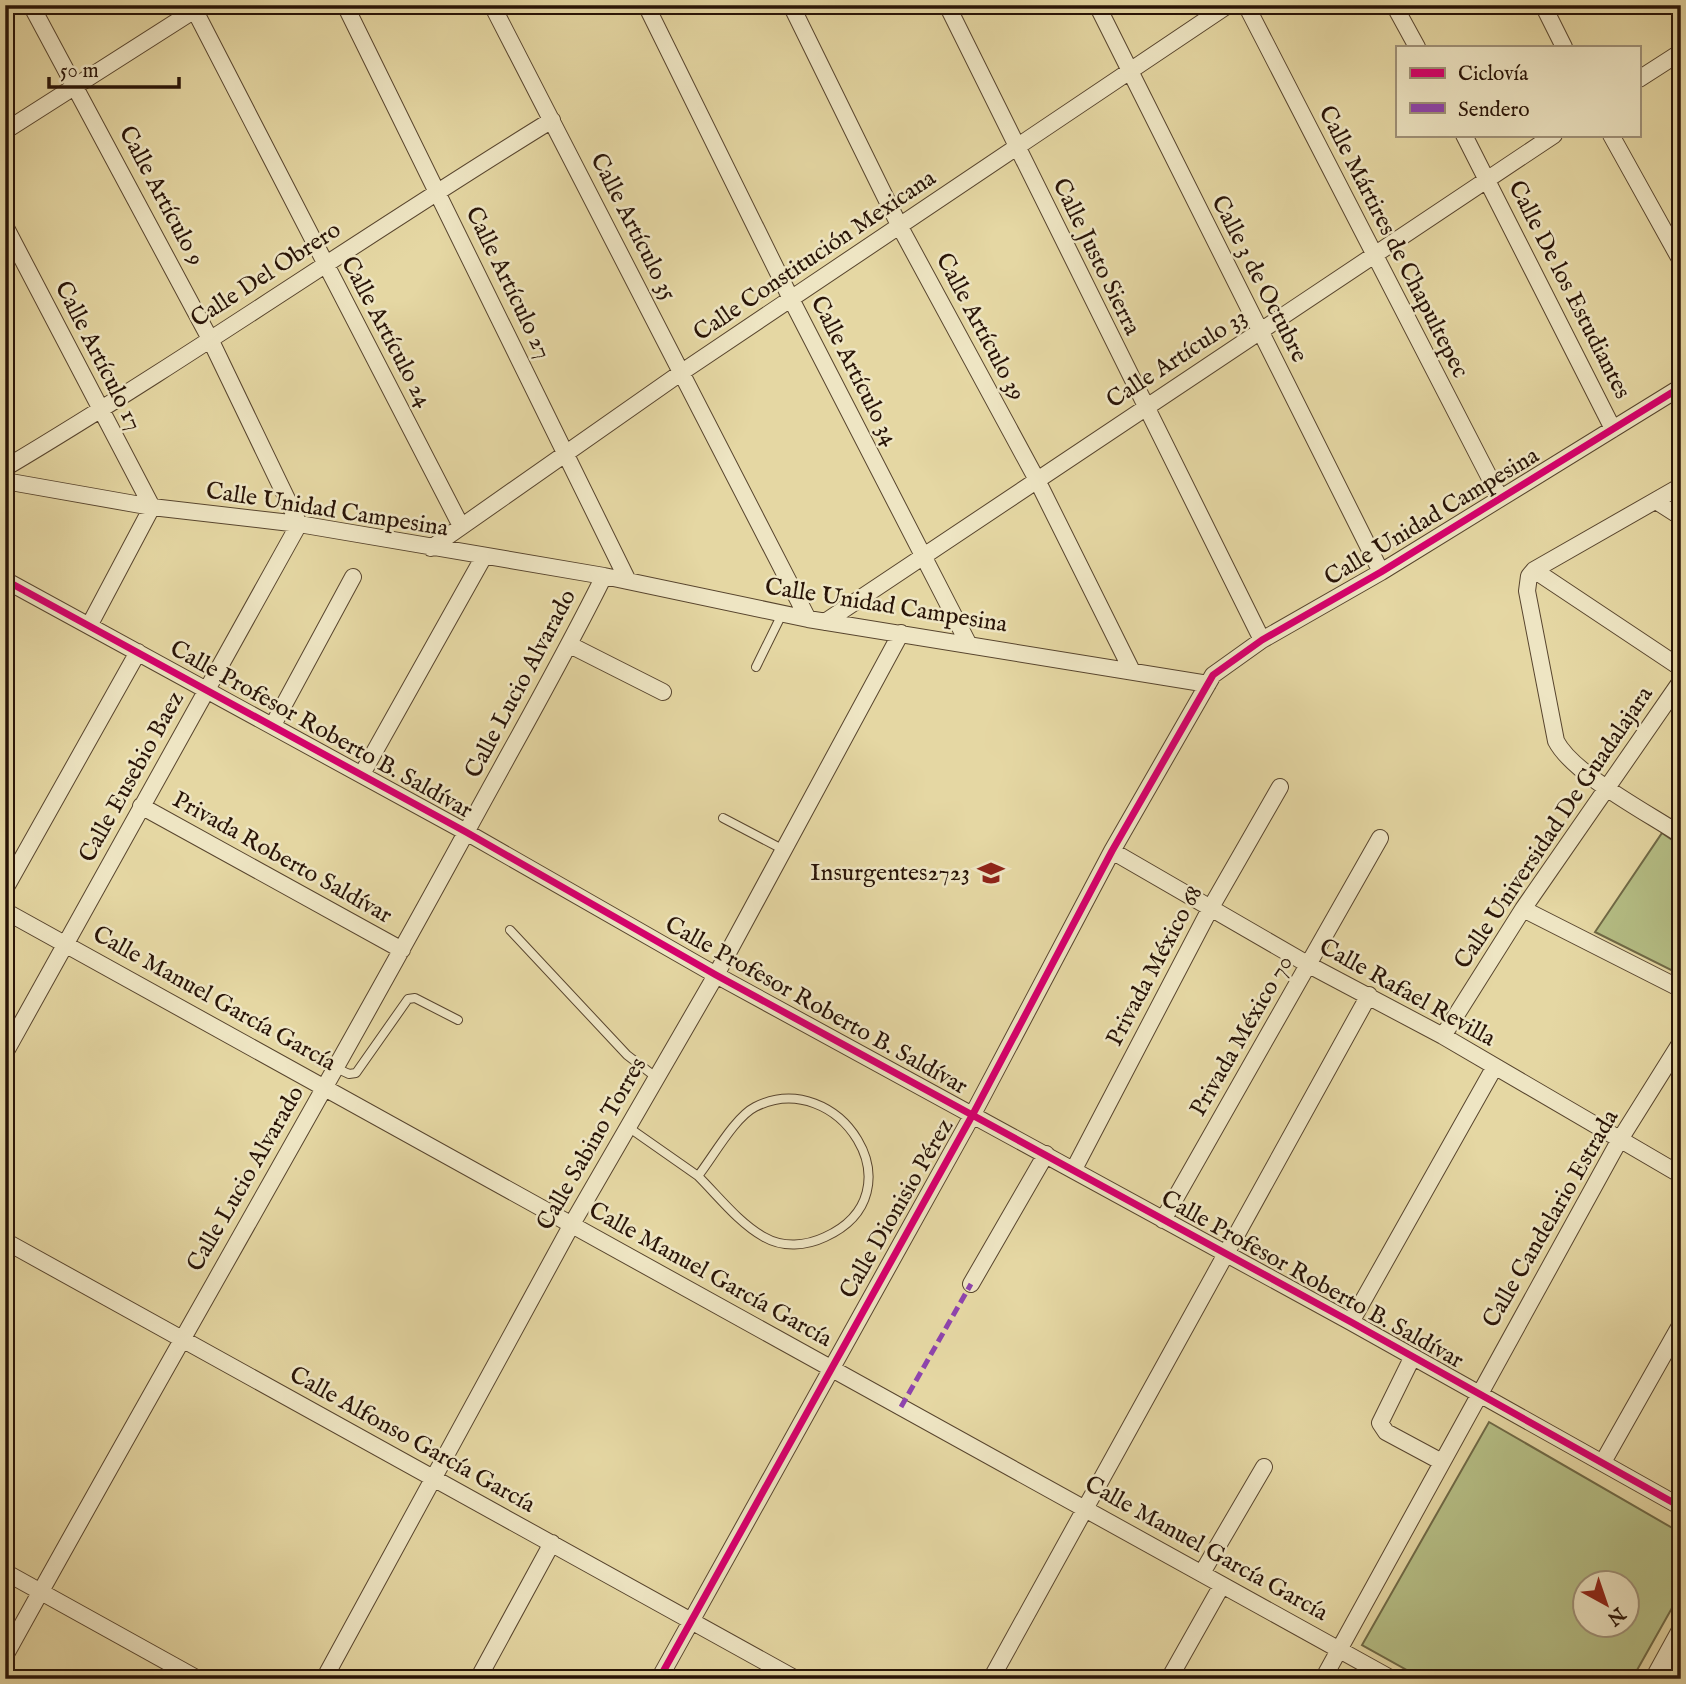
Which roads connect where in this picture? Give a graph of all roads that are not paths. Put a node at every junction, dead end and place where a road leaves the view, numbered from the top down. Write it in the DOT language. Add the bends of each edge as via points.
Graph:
graph roads {
  1 [pos="31,5"];
  2 [pos="345,5"];
  3 [pos="492,5"];
  4 [pos="646,5"];
  5 [pos="790,5"];
  6 [pos="947,5"];
  7 [pos="1097,5"];
  8 [pos="1228,5"];
  9 [pos="1246,5"];
  10 [pos="1394,5"];
  11 [pos="1543,5"];
  12 [pos="197,7"];
  13 [pos="1416,46"];
  14 [pos="1564,46"];
  15 [pos="1681,52"];
  16 [pos="1129,72"];
  17 [pos="1640,78"];
  18 [pos="76,85"];
  19 [pos="552,120"];
  20 [pos="5,131"];
  21 [pos="1465,136"];
  22 [pos="1553,136"];
  23 [pos="1612,136"];
  24 [pos="1017,148"];
  25 [pos="1488,181"];
  26 [pos="437,191"];
  27 [pos="5,226"];
  28 [pos="900,227"];
  29 [pos="1373,257"];
  30 [pos="1681,261"];
  31 [pos="324,263"];
  32 [pos="791,299"];
  33 [pos="1260,332"];
  34 [pos="210,339"];
  35 [pos="682,372"];
  36 [pos="1681,387"];
  37 [pos="1144,408"];
  38 [pos="100,412"];
  39 [pos="1613,429"];
  40 [pos="566,451"];
  41 [pos="5,468"];
  42 [pos="1037,480"];
  43 [pos="5,481"];
  44 [pos="1681,486"];
  45 [pos="1500,498"];
  46 [pos="1656,501"];
  47 [pos="152,507"];
  48 [pos="1681,517"];
  49 [pos="299,524"];
  50 [pos="461,526"];
  51 [pos="431,548"];
  52 [pos="923,556"];
  53 [pos="484,558"];
  54 [pos="1534,570"];
  55 [pos="1381,572"];
  56 [pos="604,576"];
  57 [pos="353,578"];
  58 [pos="5,580"];
  59 [pos="628,582"];
  60 [pos="782,614"];
  61 [pos="808,619"];
  62 [pos="825,622"];
  63 [pos="89,625"];
  64 [pos="901,633"];
  65 [pos="1262,640"];
  66 [pos="968,643"];
  67 [pos="570,645"];
  68 [pos="138,652"];
  69 [pos="756,667"];
  70 [pos="1681,668"];
  71 [pos="1131,669"];
  72 [pos="1681,681"];
  73 [pos="1208,684"];
  74 [pos="206,690"];
  75 [pos="663,692"];
  76 [pos="273,725"];
  77 [pos="362,774"];
  78 [pos="1607,786"];
  79 [pos="1279,787"];
  80 [pos="141,806"];
  81 [pos="723,818"];
  82 [pos="466,832"];
  83 [pos="1681,835"];
  84 [pos="1380,838"];
  85 [pos="783,850"];
  86 [pos="1112,851"];
  87 [pos="5,889"];
  88 [pos="1210,909"];
  89 [pos="1523,909"];
  90 [pos="5,911"];
  91 [pos="510,930"];
  92 [pos="66,944"];
  93 [pos="402,950"];
  94 [pos="1309,965"];
  95 [pos="716,975"];
  96 [pos="1681,989"];
  97 [pos="1368,995"];
  98 [pos="458,1020"];
  99 [pos="1443,1036"];
  100 [pos="1681,1042"];
  101 [pos="5,1053"];
  102 [pos="336,1068"];
  103 [pos="1494,1068"];
  104 [pos="657,1078"];
  105 [pos="326,1086"];
  106 [pos="973,1114"];
  107 [pos="628,1127"];
  108 [pos="1619,1141"];
  109 [pos="1046,1154"];
  110 [pos="1074,1169"];
  111 [pos="1681,1175"];
  112 [pos="698,1176"];
  113 [pos="1163,1220"];
  114 [pos="572,1224"];
  115 [pos="5,1241"];
  116 [pos="1224,1255"];
  117 [pos="971,1283"];
  118 [pos="1351,1321"];
  119 [pos="1681,1324"];
  120 [pos="181,1338"];
  121 [pos="1412,1358"];
  122 [pos="829,1367"];
  123 [pos="1478,1394"];
  124 [pos="1440,1461"];
  125 [pos="1603,1462"];
  126 [pos="1264,1467"];
  127 [pos="432,1479"];
  128 [pos="1681,1507"];
  129 [pos="1086,1508"];
  130 [pos="552,1543"];
  131 [pos="5,1572"];
  132 [pos="1202,1573"];
  133 [pos="1222,1585"];
  134 [pos="41,1591"];
  135 [pos="692,1620"];
  136 [pos="1681,1628"];
  137 [pos="1339,1650"];
  138 [pos="5,1656"];
  139 [pos="1663,1661"];
  140 [pos="1681,1671"];
  141 [pos="198,1679"];
  142 [pos="324,1679"];
  143 [pos="478,1679"];
  144 [pos="659,1679"];
  145 [pos="796,1679"];
  146 [pos="991,1679"];
  147 [pos="1169,1679"];
  148 [pos="1323,1679"];
  149 [pos="1392,1679"];
  150 [pos="1653,1679"];
  1 -- 18 [label="street, Calle Artículo 9"];
  2 -- 26 [label="street, Calle Artículo 27"];
  3 -- 19 [label="street, Calle Artículo 35"];
  4 -- 32 [label="street, Calle Artículo 34"];
  5 -- 28 [label="street, Calle Artículo 39"];
  6 -- 24 [label="street, Calle Justo Sierra"];
  7 -- 16 [label="street, Calle 3 de Octubre"];
  8 -- 16 [label="street, Calle Constitución Mexicana"];
  9 -- 29 [label="street, Calle Mártires de Chapultepec"];
  10 -- 13 [label="street"];
  11 -- 14 [label="street"];
  12 -- 18 [label="street"];
  12 -- 31 [label="street, Calle Artículo 24"];
  15 -- 17 [label="street"];
  16 -- 24 [label="street, Calle Constitución Mexicana"];
  16 -- 33 [label="street, Calle 3 de Octubre"];
  18 -- 20 [label="street"];
  18 -- 34 [label="street, Calle Artículo 9"];
  19 -- 26 [label="street, Calle Del Obrero"];
  19 -- 35 [label="street, Calle Artículo 35"];
  21 -- 25 [label="street, Calle De los Estudiantes"];
  22 -- 25 [label="street, Calle Artículo 33"];
  23 -- 30 [label="street"];
  24 -- 28 [label="street, Calle Constitución Mexicana"];
  24 -- 37 [label="street, Calle Justo Sierra"];
  25 -- 29 [label="street, Calle Artículo 33"];
  25 -- 39 [label="street, Calle De los Estudiantes"];
  26 -- 31 [label="street, Calle Del Obrero"];
  26 -- 40 [label="street, Calle Artículo 27"];
  27 -- 38 [label="street, Calle Artículo 17"];
  28 -- 32 [label="street, Calle Constitución Mexicana"];
  28 -- 42 [label="street, Calle Artículo 39"];
  29 -- 33 [label="street, Calle Artículo 33"];
  29 -- 45 [label="street, Calle Mártires de Chapultepec"];
  31 -- 34 [label="street, Calle Del Obrero"];
  31 -- 50 [label="street, Calle Artículo 24"];
  32 -- 35 [label="street, Calle Constitución Mexicana"];
  32 -- 52 [label="street, Calle Artículo 34"];
  33 -- 37 [label="street, Calle Artículo 33"];
  33 -- 55 [label="street, Calle 3 de Octubre"];
  34 -- 38 [label="street, Calle Del Obrero"];
  34 -- 49 [label="street, Calle Artículo 9"];
  35 -- 40 [label="street, Calle Constitución Mexicana"];
  35 -- 61 [label="street, Calle Artículo 35"];
  36 -- 39 [label="street, Calle Unidad Campesina"];
  37 -- 42 [label="street, Calle Artículo 33"];
  37 -- 65 [label="street, Calle Justo Sierra"];
  38 -- 41 [label="street, Calle Del Obrero"];
  38 -- 47 [label="street, Calle Artículo 17"];
  39 -- 45 [label="street, Calle Unidad Campesina"];
  40 -- 50 [label="street, Calle Constitución Mexicana"];
  40 -- 59 [label="street, Calle Artículo 27"];
  42 -- 52 [label="street, Calle Artículo 33"];
  42 -- 71 [label="street, Calle Artículo 39"];
  43 -- 47 [label="street, Calle Unidad Campesina"];
  44 -- 46 [label="street"];
  45 -- 55 [label="street, Calle Unidad Campesina"];
  46 -- 48 [label="street"];
  46 -- 54 [label="street"];
  47 -- 49 [label="street, Calle Unidad Campesina"];
  47 -- 63 [label="street"];
  49 -- 51 [label="street, Calle Unidad Campesina"];
  49 -- 74 [label="street, Calle Eusebio Baez"];
  50 -- 51 [label="street, Calle Constitución Mexicana"];
  51 -- 53 [label="street, Calle Unidad Campesina"];
  52 -- 62 [label="street, Calle Artículo 33"];
  52 -- 66 [label="street, Calle Artículo 34"];
  53 -- 56 [label="street, Calle Unidad Campesina"];
  53 -- 77 [label="street"];
  54 -- 70 [label="street"];
  54 -- 78 [label="street" via="1527,591 1556,741 1568,759"];
  55 -- 65 [label="street, Calle Unidad Campesina"];
  56 -- 59 [label="street, Calle Unidad Campesina"];
  56 -- 67 [label="street, Calle Lucio Alvarado"];
  57 -- 76 [label="street"];
  58 -- 63 [label="street, Calle Profesor Roberto B. Saldívar"];
  59 -- 60 [label="street, Calle Unidad Campesina"];
  60 -- 61 [label="street, Calle Unidad Campesina"];
  60 -- 69 [label="lane"];
  61 -- 62 [label="street, Calle Unidad Campesina"];
  62 -- 64 [label="street, Calle Unidad Campesina"];
  63 -- 68 [label="street, Calle Profesor Roberto B. Saldívar"];
  64 -- 66 [label="street, Calle Unidad Campesina"];
  64 -- 85 [label="street, Calle Sabino Torres"];
  65 -- 73 [label="street, Calle Unidad Campesina" via="1219,669"];
  66 -- 71 [label="street, Calle Unidad Campesina"];
  67 -- 75 [label="street"];
  67 -- 82 [label="street, Calle Lucio Alvarado"];
  68 -- 74 [label="street, Calle Profesor Roberto B. Saldívar"];
  68 -- 87 [label="street"];
  71 -- 73 [label="street, Calle Unidad Campesina"];
  72 -- 78 [label="street, Calle Universidad De Guadalajara"];
  73 -- 86 [label="street, Calle Dionisio Pérez"];
  74 -- 76 [label="street, Calle Profesor Roberto B. Saldívar"];
  74 -- 80 [label="street, Calle Eusebio Baez"];
  76 -- 77 [label="street, Calle Profesor Roberto B. Saldívar"];
  77 -- 82 [label="street, Calle Profesor Roberto B. Saldívar"];
  78 -- 83 [label="street"];
  78 -- 89 [label="street, Calle Universidad De Guadalajara"];
  79 -- 88 [label="street, Privada México 68"];
  80 -- 92 [label="street, Calle Eusebio Baez"];
  80 -- 93 [label="street, Privada Roberto Saldívar"];
  81 -- 85 [label="lane"];
  82 -- 93 [label="street, Calle Lucio Alvarado"];
  82 -- 95 [label="street, Calle Profesor Roberto B. Saldívar"];
  84 -- 94 [label="street, Privada México 70"];
  85 -- 95 [label="street, Calle Sabino Torres"];
  86 -- 88 [label="street, Calle Rafael Revilla"];
  86 -- 106 [label="street, Calle Dionisio Pérez"];
  88 -- 94 [label="street, Calle Rafael Revilla"];
  88 -- 110 [label="street, Privada México 68"];
  89 -- 96 [label="street"];
  89 -- 99 [label="street, Calle Universidad De Guadalajara"];
  90 -- 92 [label="street, Calle Manuel García García"];
  91 -- 104 [label="lane" via="627,1055"];
  92 -- 101 [label="street, Calle Eusebio Baez"];
  92 -- 105 [label="street, Calle Manuel García García"];
  93 -- 102 [label="street, Calle Lucio Alvarado"];
  94 -- 97 [label="street, Calle Rafael Revilla"];
  94 -- 113 [label="street, Privada México 70"];
  95 -- 104 [label="street, Calle Sabino Torres"];
  95 -- 106 [label="street, Calle Profesor Roberto B. Saldívar"];
  97 -- 99 [label="street, Calle Rafael Revilla"];
  97 -- 116 [label="street"];
  98 -- 102 [label="lane" via="411,998 356,1073"];
  99 -- 103 [label="street, Calle Rafael Revilla"];
  100 -- 108 [label="street, Calle Candelario Estrada"];
  102 -- 105 [label="street, Calle Lucio Alvarado"];
  103 -- 108 [label="street, Calle Rafael Revilla"];
  103 -- 118 [label="street"];
  104 -- 107 [label="street, Calle Sabino Torres"];
  105 -- 114 [label="street, Calle Manuel García García"];
  105 -- 120 [label="street, Calle Lucio Alvarado"];
  106 -- 109 [label="street, Calle Profesor Roberto B. Saldívar"];
  106 -- 122 [label="street, Calle Dionisio Pérez"];
  107 -- 112 [label="lane"];
  107 -- 114 [label="street, Calle Sabino Torres"];
  108 -- 111 [label="street, Calle Rafael Revilla"];
  108 -- 123 [label="street, Calle Candelario Estrada"];
  109 -- 110 [label="street, Calle Profesor Roberto B. Saldívar"];
  109 -- 117 [label="street"];
  110 -- 113 [label="street, Calle Profesor Roberto B. Saldívar"];
  112 -- 112 [label="lane" via="748,1226 766,1239 786,1245 813,1243 839,1231 855,1218 870,1181 860,1139 845,1121 807,1100 793,1098 755,1107 743,1116"];
  113 -- 116 [label="street, Calle Profesor Roberto B. Saldívar"];
  114 -- 122 [label="street, Calle Manuel García García"];
  114 -- 127 [label="street, Calle Sabino Torres"];
  115 -- 120 [label="street, Calle Alfonso García García"];
  116 -- 118 [label="street, Calle Profesor Roberto B. Saldívar"];
  116 -- 129 [label="street"];
  118 -- 121 [label="street, Calle Profesor Roberto B. Saldívar"];
  119 -- 125 [label="street"];
  120 -- 127 [label="street, Calle Alfonso García García"];
  120 -- 134 [label="street, Calle Lucio Alvarado"];
  121 -- 123 [label="street, Calle Profesor Roberto B. Saldívar"];
  121 -- 124 [label="street" via="1380,1423 1386,1432"];
  122 -- 129 [label="street, Calle Manuel García García"];
  122 -- 135 [label="street, Calle Dionisio Pérez"];
  123 -- 124 [label="street, Calle Candelario Estrada"];
  123 -- 125 [label="street, Calle Profesor Roberto B. Saldívar"];
  124 -- 137 [label="street, Calle Candelario Estrada"];
  125 -- 128 [label="street, Calle Profesor Roberto B. Saldívar"];
  126 -- 132 [label="street"];
  127 -- 130 [label="street, Calle Alfonso García García"];
  127 -- 142 [label="street, Calle Sabino Torres"];
  129 -- 132 [label="street, Calle Manuel García García"];
  129 -- 146 [label="street"];
  130 -- 135 [label="street, Calle Alfonso García García"];
  130 -- 143 [label="street"];
  131 -- 134 [label="street"];
  132 -- 133 [label="street, Calle Manuel García García"];
  133 -- 137 [label="street, Calle Manuel García García"];
  133 -- 147 [label="street"];
  134 -- 138 [label="street, Calle Lucio Alvarado"];
  134 -- 141 [label="street"];
  135 -- 144 [label="street, Calle Dionisio Pérez"];
  135 -- 145 [label="street, Calle Alfonso García García"];
  136 -- 139 [label="street"];
  137 -- 148 [label="street, Calle Candelario Estrada"];
  137 -- 149 [label="street, Calle Manuel García García"];
  139 -- 140 [label="street"];
  139 -- 150 [label="street"];
}
